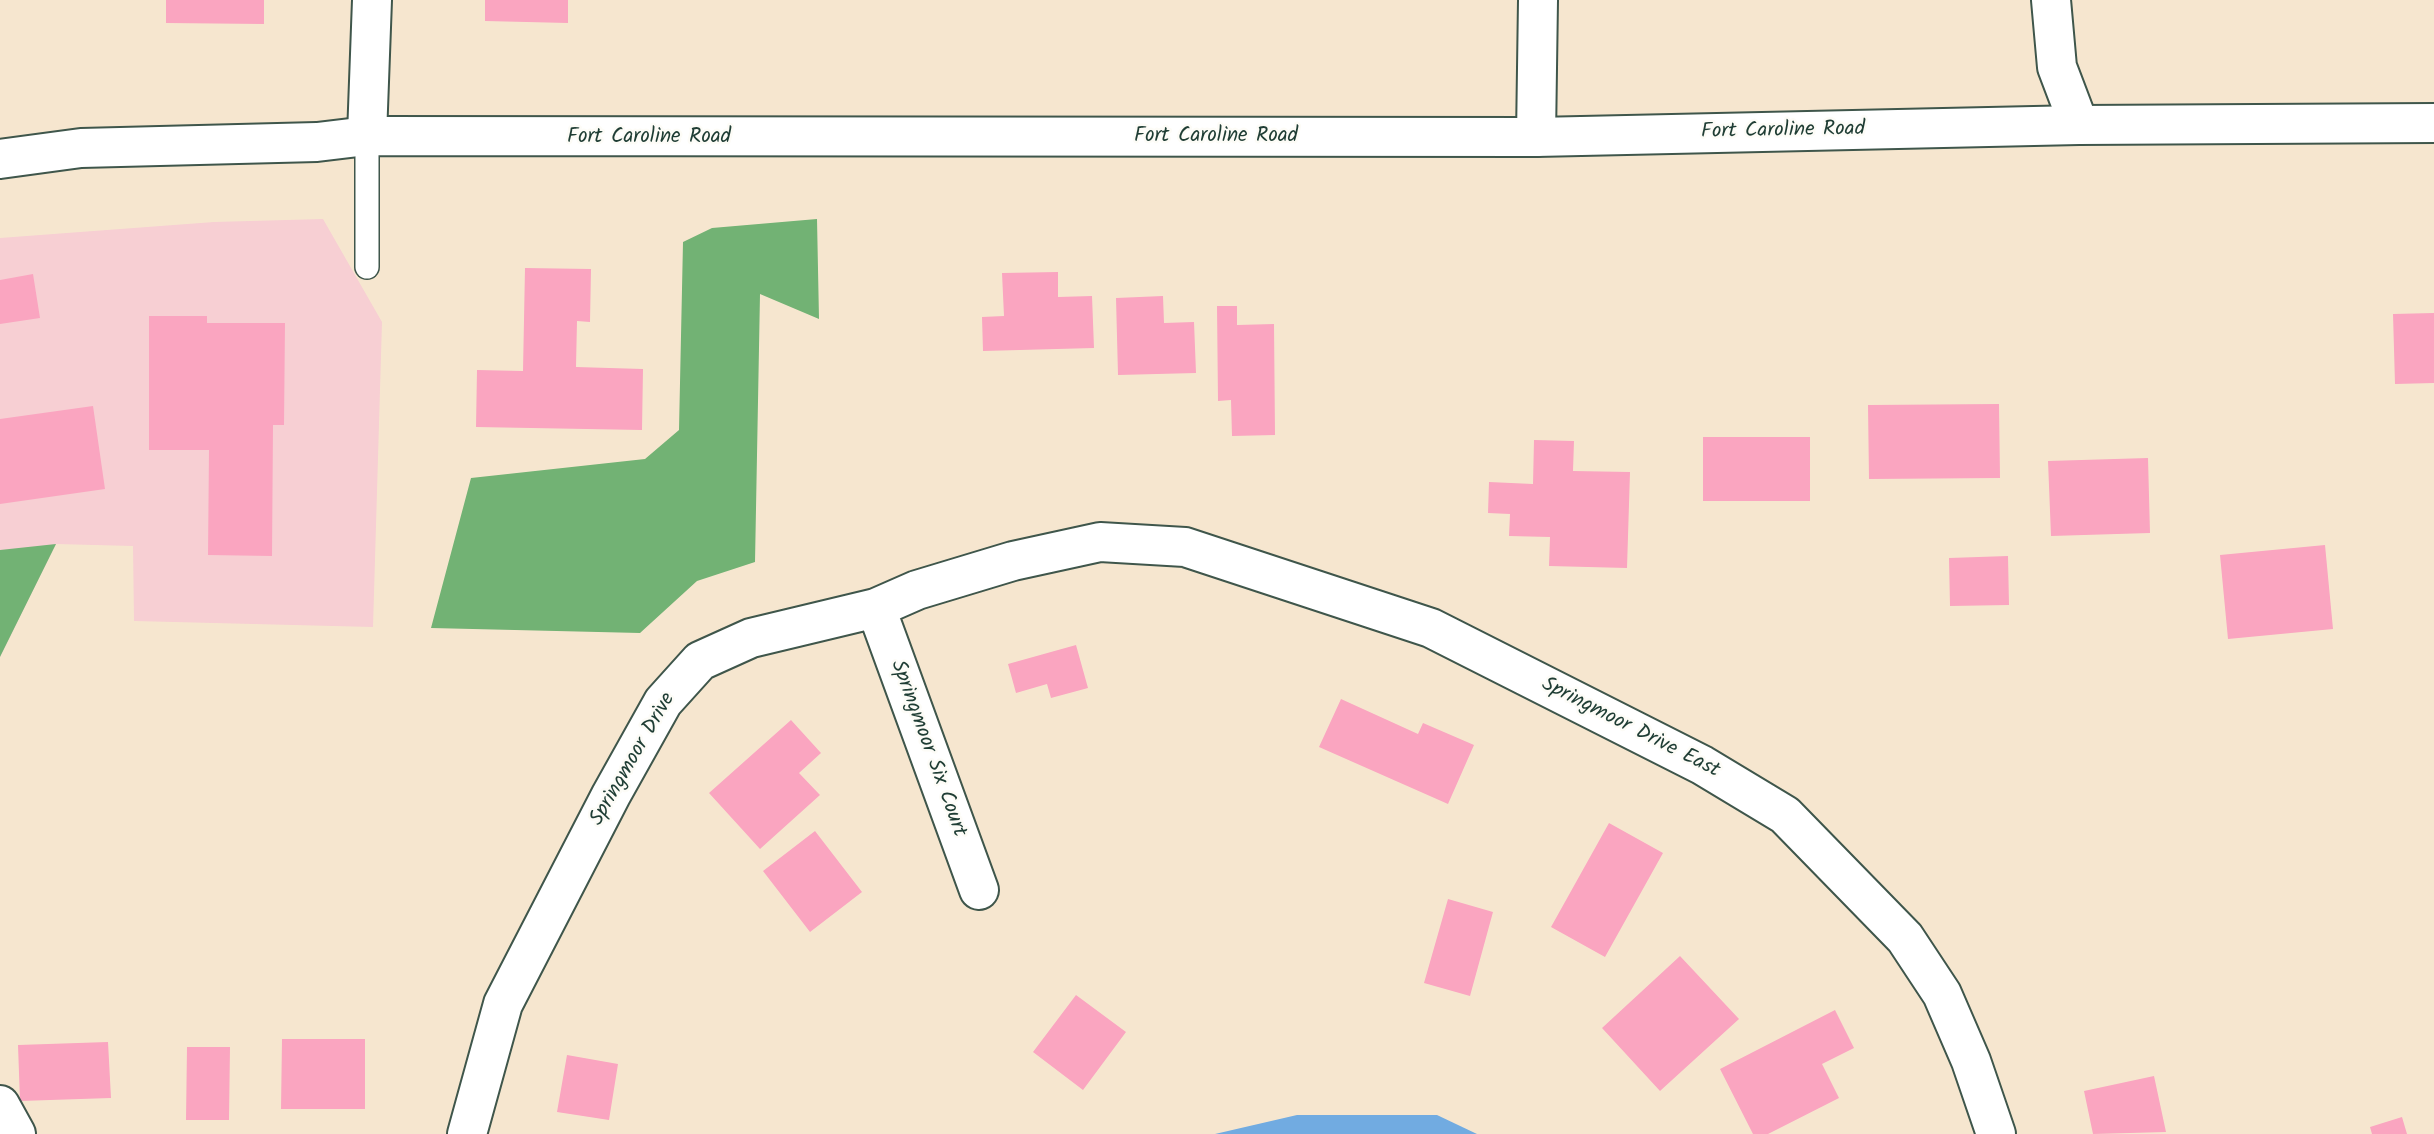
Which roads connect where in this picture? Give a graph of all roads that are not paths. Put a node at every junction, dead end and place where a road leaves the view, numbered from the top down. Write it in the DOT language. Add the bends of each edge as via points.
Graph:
graph roads {
  1 [pos="372,0"];
  2 [pos="1538,0"];
  3 [pos="2051,0"];
  4 [pos="2434,123"];
  5 [pos="2079,125"];
  6 [pos="367,136"];
  7 [pos="1536,137"];
  8 [pos="0,159"];
  9 [pos="367,267"];
  10 [pos="1100,542"];
  11 [pos="876,608"];
  12 [pos="979,890"];
  13 [pos="0,1105"];
  14 [pos="16,1134"];
  15 [pos="467,1134"];
  16 [pos="1996,1134"];
  1 -- 6 [label="street"];
  2 -- 7 [label="street"];
  3 -- 5 [label="street" via="2057,67"];
  4 -- 5 [label="street, Fort Caroline Road"];
  5 -- 7 [label="street, Fort Caroline Road"];
  6 -- 7 [label="street, Fort Caroline Road"];
  6 -- 8 [label="street, Fort Caroline Road" via="317,142 81,148"];
  6 -- 9 [label="lane"];
  10 -- 11 [label="street, Springmoor Drive" via="961,576"];
  10 -- 16 [label="street, Springmoor Drive East" via="1185,547 1431,628 1702,765 1785,814 1905,938 1942,994"];
  11 -- 12 [label="street, Springmoor Six Court"];
  11 -- 15 [label="street, Springmoor Drive" via="730,647 700,661 663,702 503,1004"];
  13 -- 14 [label="street"];
}
